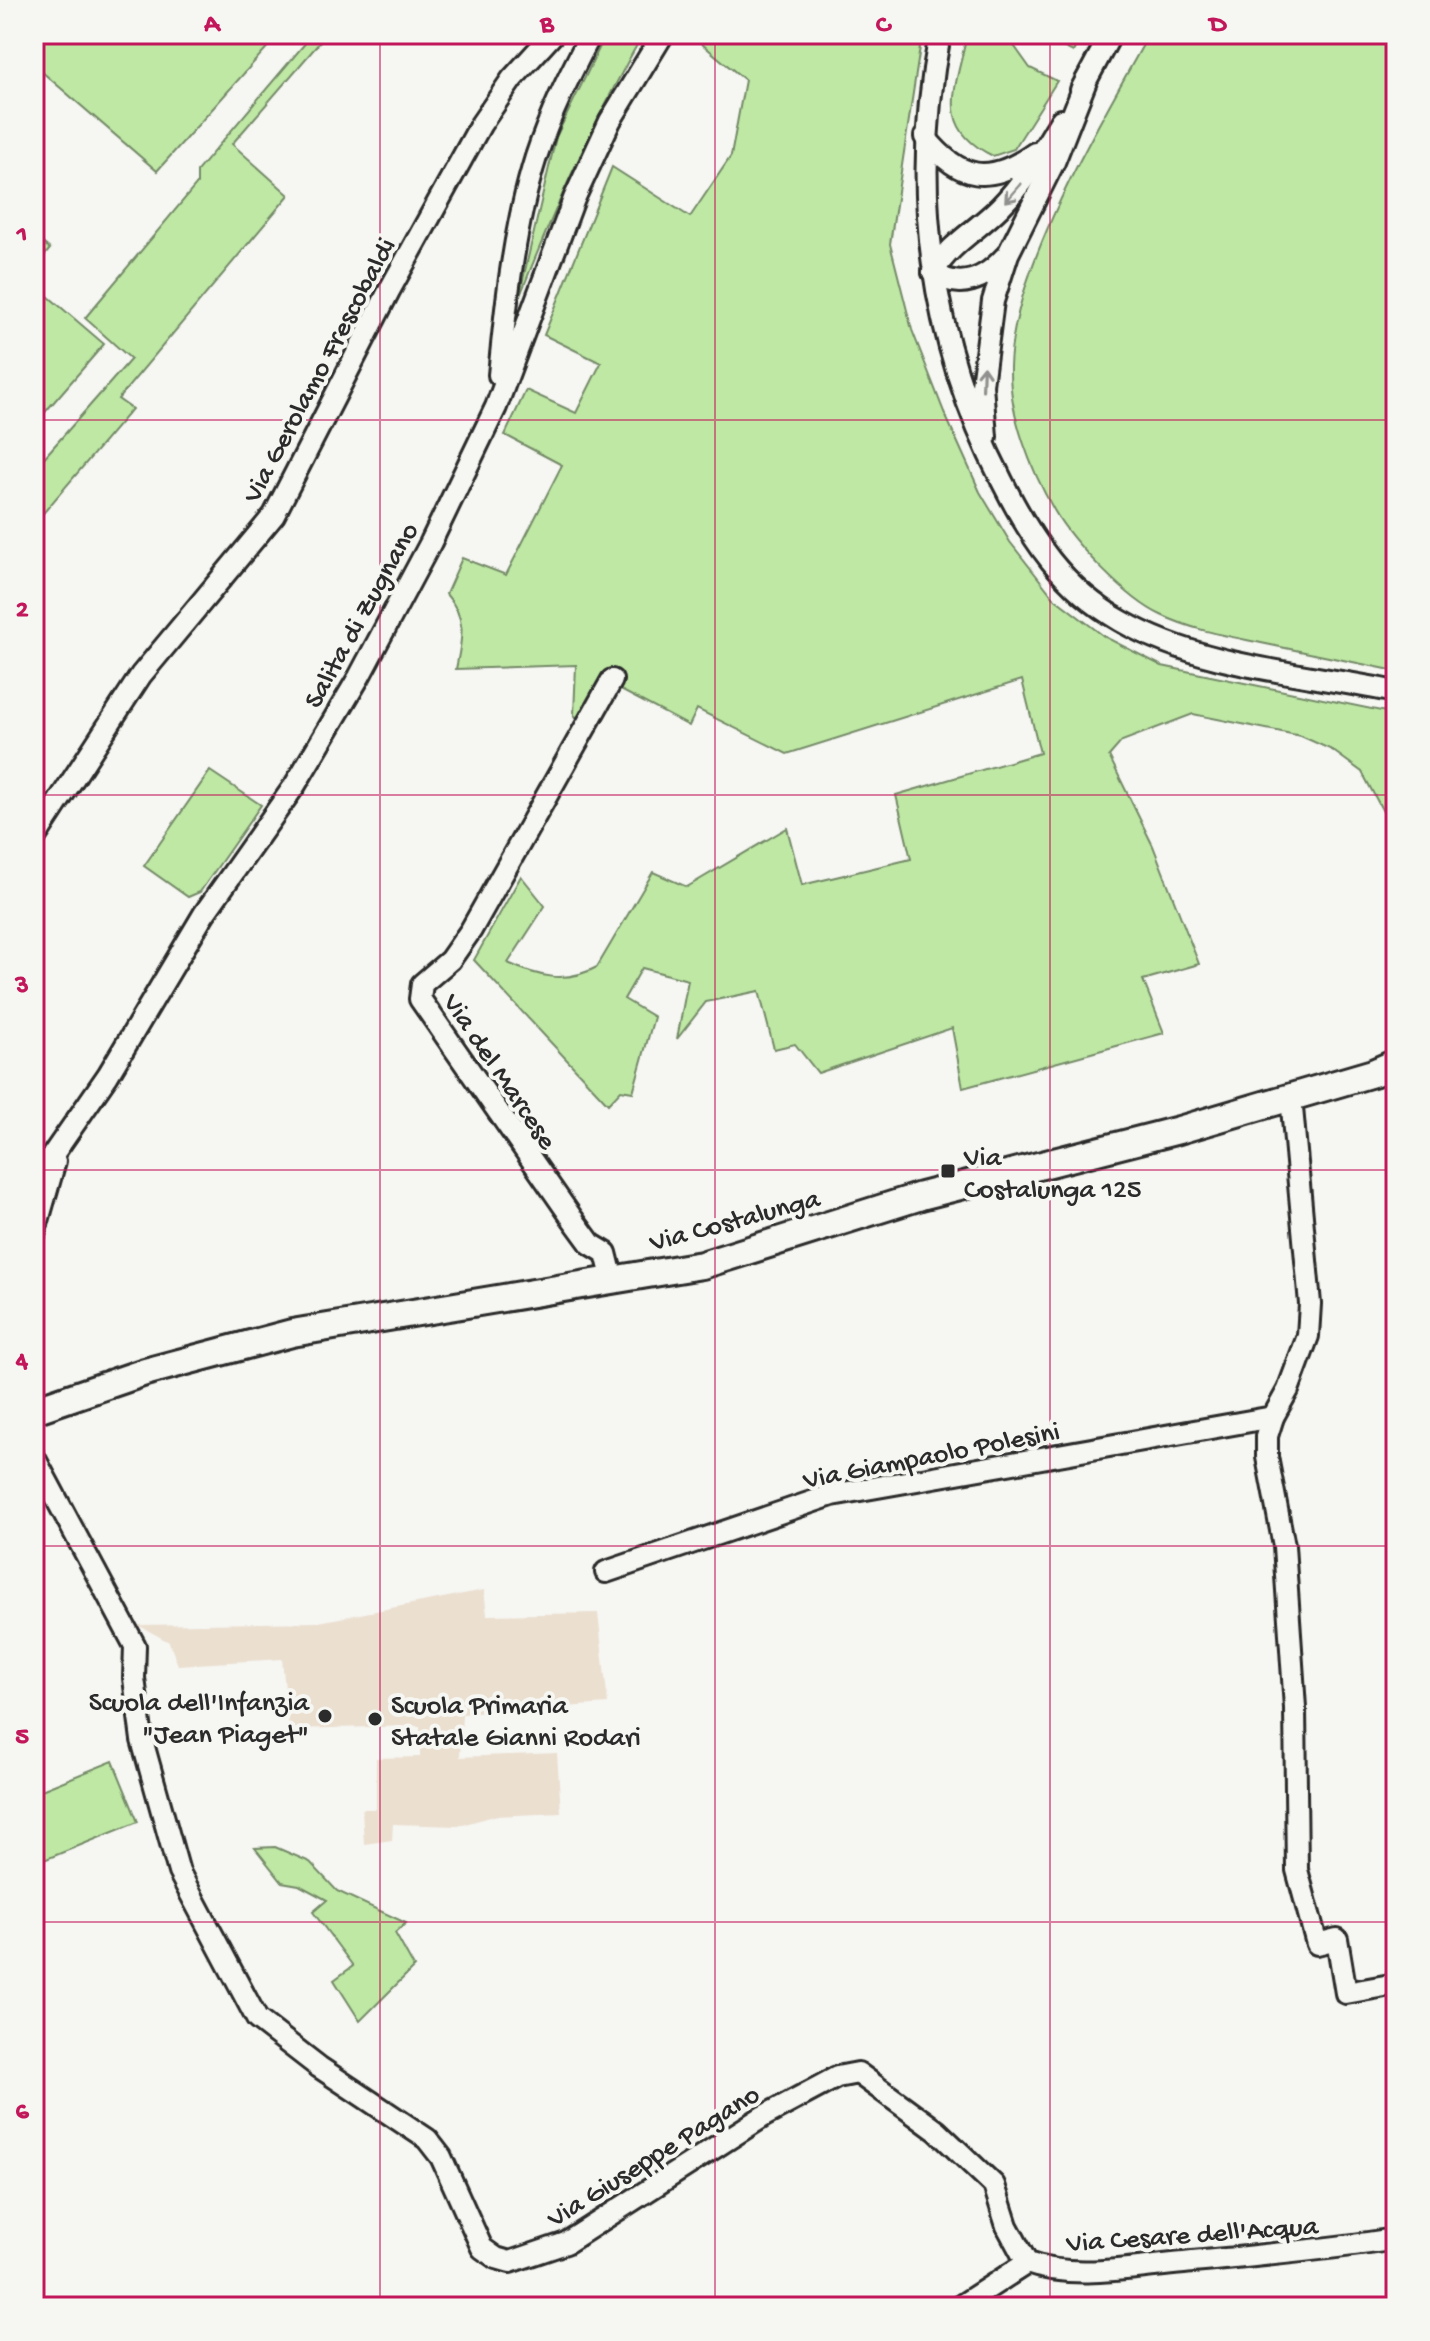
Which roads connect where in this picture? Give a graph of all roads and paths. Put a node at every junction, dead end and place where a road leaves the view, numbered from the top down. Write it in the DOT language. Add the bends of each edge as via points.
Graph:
graph roads {
  1 [pos="553,34"];
  2 [pos="591,34"];
  3 [pos="663,34"];
  4 [pos="940,34"];
  5 [pos="1111,34"];
  6 [pos="1086,81"];
  7 [pos="925,137"];
  8 [pos="1045,146"];
  9 [pos="1008,254"];
  10 [pos="933,272"];
  11 [pos="496,407"];
  12 [pos="988,455"];
  13 [pos="612,680"];
  14 [pos="1396,692"];
  15 [pos="34,839"];
  16 [pos="1396,1063"];
  17 [pos="1291,1097"];
  18 [pos="59,1150"];
  19 [pos="34,1182"];
  20 [pos="34,1235"];
  21 [pos="613,1281"];
  22 [pos="34,1410"];
  23 [pos="1273,1417"];
  24 [pos="34,1457"];
  25 [pos="606,1572"];
  26 [pos="1396,1984"];
  27 [pos="1396,2239"];
  28 [pos="1027,2263"];
  29 [pos="959,2307"];
  1 -- 15 [label="street, Via Gerolamo Frescobaldi" via="481,124 274,515 141,675"];
  2 -- 11 [label="street" via="560,93 535,159 508,289"];
  3 -- 11 [label="street, Salita di Zugnano" via="610,121 574,199"];
  4 -- 7 [label="street"];
  5 -- 6 [label="street"];
  6 -- 8 [label="street"];
  6 -- 9 [label="street" via="1054,162"];
  7 -- 8 [label="street" via="942,159 986,176 1014,168"];
  7 -- 10 [label="street" via="925,206"];
  8 -- 10 [label="street, one-way" via="998,210 945,252"];
  9 -- 10 [label="street" via="975,281 954,283"];
  12 -- 9 [label="street, one-way" via="982,385 985,342"];
  10 -- 12 [label="street" via="953,368"];
  11 -- 18 [label="street, Salita di Zugnano" via="431,542 343,704 295,785 170,967"];
  12 -- 14 [label="street" via="1030,537 1073,587 1119,620 1164,643 1216,657"];
  13 -- 21 [label="street, Via del Marcese" via="496,890 450,960 422,984 420,999 591,1244 606,1253"];
  16 -- 17 [label="street, Via Costalunga"];
  17 -- 21 [label="street, Via Costalunga" via="921,1196 702,1265"];
  17 -- 23 [label="street" via="1310,1304 1308,1336"];
  18 -- 19 [label="street, Salita di Zugnano"];
  18 -- 20 [label="street"];
  21 -- 22 [label="street, Via Costalunga" via="292,1333 145,1372"];
  23 -- 25 [label="street, Via Giampaolo Polesini" via="832,1495"];
  23 -- 26 [label="street" via="1267,1457 1284,1546 1295,1708 1297,1870 1317,1944 1337,1939 1346,1993"];
  24 -- 28 [label="street, Via Giuseppe Pagano" via="135,1646 142,1740 179,1872 257,2019 427,2139 441,2157 482,2248 510,2262 566,2243 764,2116 837,2077 858,2073 937,2131 994,2185 1007,2226"];
  27 -- 28 [label="street, Via Cesare dell'Acqua" via="1128,2268 1049,2271"];
  28 -- 29 [label="street, Via Cesare dell'Acqua"];
}
